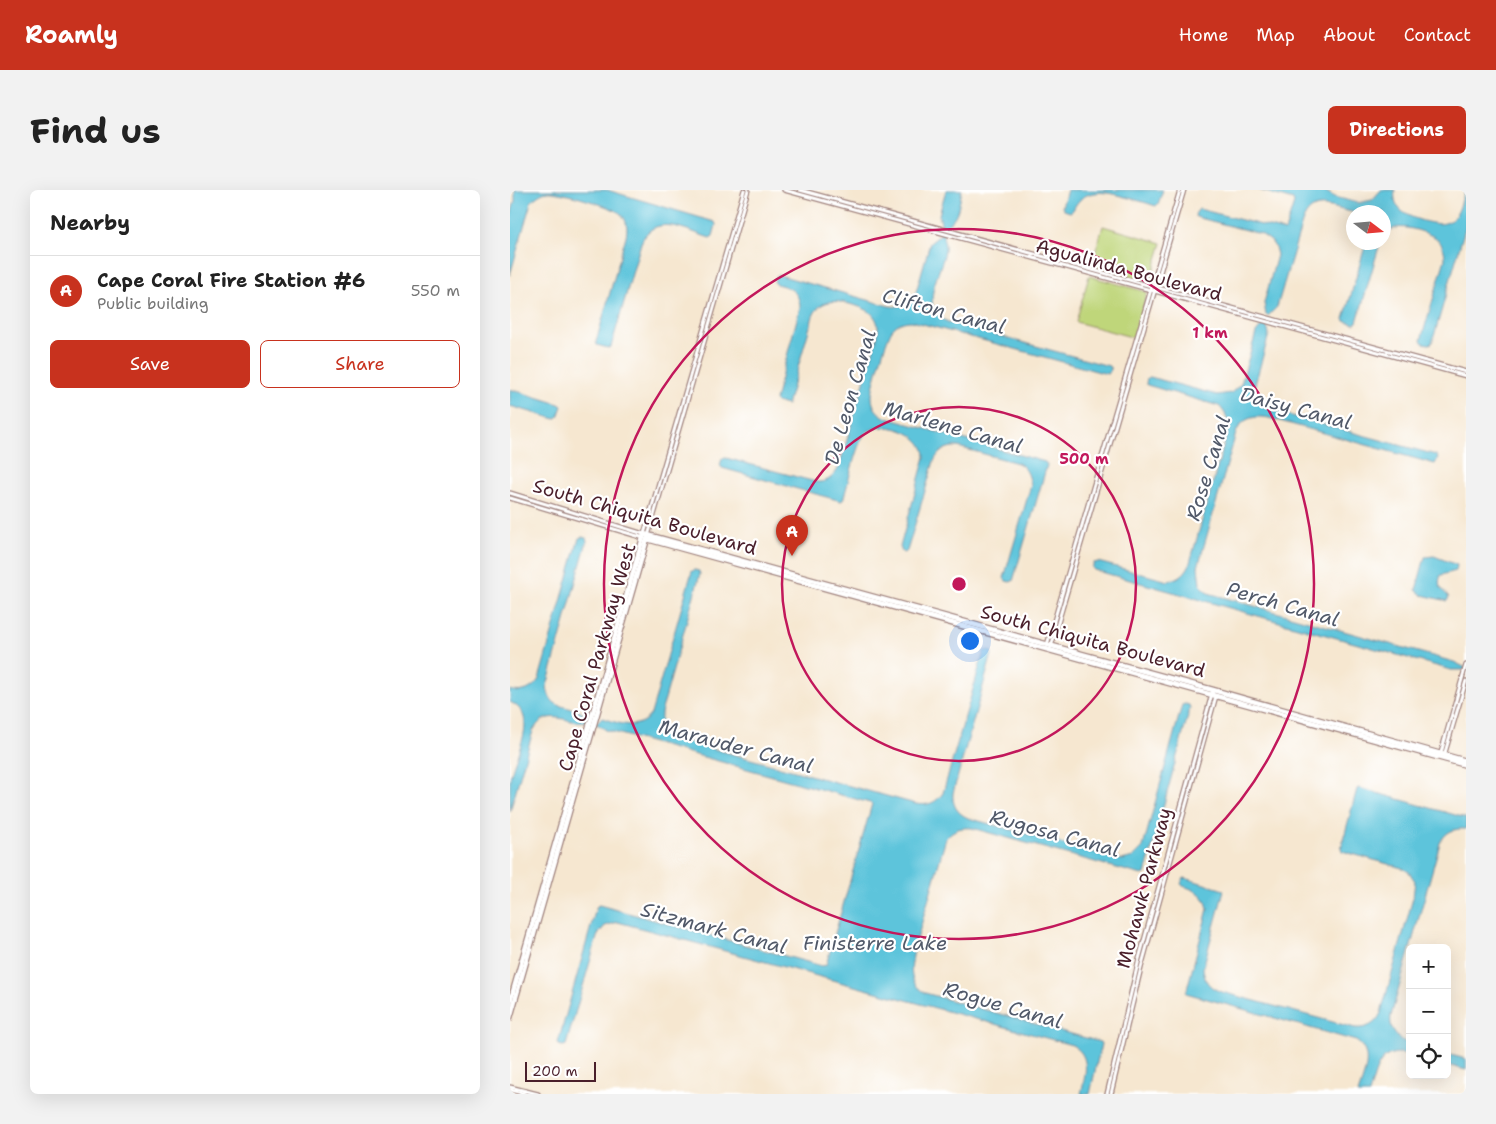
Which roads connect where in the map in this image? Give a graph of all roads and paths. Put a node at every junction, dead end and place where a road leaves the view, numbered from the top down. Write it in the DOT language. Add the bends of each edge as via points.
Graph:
graph roads {
  1 [pos="744,190"];
  2 [pos="748,190"];
  3 [pos="784,190"];
  4 [pos="800,190"];
  5 [pos="1180,190"];
  6 [pos="1184,190"];
  7 [pos="939,230"];
  8 [pos="1153,289"];
  9 [pos="1271,321"];
  10 [pos="1466,372"];
  11 [pos="1466,376"];
  12 [pos="668,449"];
  13 [pos="667,471"];
  14 [pos="660,475"];
  15 [pos="660,492"];
  16 [pos="510,494"];
  17 [pos="510,498"];
  18 [pos="645,536"];
  19 [pos="629,584"];
  20 [pos="625,614"];
  21 [pos="613,641"];
  22 [pos="1049,647"];
  23 [pos="1466,665"];
  24 [pos="609,670"];
  25 [pos="1466,681"];
  26 [pos="1214,692"];
  27 [pos="594,716"];
  28 [pos="591,727"];
  29 [pos="1442,756"];
  30 [pos="1466,761"];
  31 [pos="1466,765"];
  32 [pos="537,916"];
  33 [pos="510,1002"];
  34 [pos="510,1018"];
  35 [pos="510,1089"];
  36 [pos="527,1092"];
  37 [pos="522,1094"];
  38 [pos="532,1094"];
  39 [pos="538,1094"];
  40 [pos="1107,1094"];
  41 [pos="1111,1094"];
  1 -- 12 [label="street, Cape Coral Parkway West"];
  2 -- 13 [label="street, Cape Coral Parkway West"];
  3 -- 7 [label="street, Agualinda Boulevard"];
  4 -- 7 [label="street, Agualinda Boulevard"];
  5 -- 8 [label="street"];
  6 -- 8 [label="street"];
  7 -- 8 [label="street, Agualinda Boulevard"];
  8 -- 9 [label="street, Agualinda Boulevard"];
  8 -- 22 [label="street"];
  9 -- 10 [label="street, Agualinda Boulevard"];
  9 -- 11 [label="street, Agualinda Boulevard"];
  12 -- 13 [label="street"];
  12 -- 14 [label="street, Cape Coral Parkway West"];
  13 -- 15 [label="street, Cape Coral Parkway West"];
  14 -- 15 [label="street"];
  14 -- 18 [label="street, Cape Coral Parkway West"];
  15 -- 18 [label="street, Cape Coral Parkway West"];
  16 -- 18 [label="street, South Chiquita Boulevard"];
  17 -- 18 [label="street, South Chiquita Boulevard"];
  18 -- 19 [label="main road, Cape Coral Parkway West"];
  18 -- 20 [label="main road, Cape Coral Parkway West"];
  18 -- 22 [label="main road, South Chiquita Boulevard"];
  19 -- 20 [label="main road"];
  19 -- 21 [label="main road, Cape Coral Parkway West"];
  20 -- 24 [label="main road, Cape Coral Parkway West"];
  21 -- 24 [label="main road"];
  21 -- 27 [label="main road, Cape Coral Parkway West"];
  22 -- 26 [label="main road, South Chiquita Boulevard"];
  23 -- 29 [label="street"];
  24 -- 27 [label="main road, Cape Coral Parkway West"];
  25 -- 29 [label="street"];
  26 -- 29 [label="main road, South Chiquita Boulevard"];
  26 -- 40 [label="street, Mohawk Parkway" via="1139,959"];
  26 -- 41 [label="street, Mohawk Parkway"];
  27 -- 28 [label="main road, Cape Coral Parkway West"];
  28 -- 32 [label="main road, Cape Coral Parkway West"];
  28 -- 32 [label="main road, Cape Coral Parkway West" via="543,885"];
  29 -- 30 [label="main road, South Chiquita Boulevard"];
  29 -- 31 [label="main road, South Chiquita Boulevard"];
  32 -- 33 [label="main road, Cape Coral Parkway West"];
  32 -- 34 [label="main road, Cape Coral Parkway West"];
  35 -- 36 [label="street"];
  35 -- 37 [label="street"];
  36 -- 38 [label="street"];
  36 -- 39 [label="street"];
}
